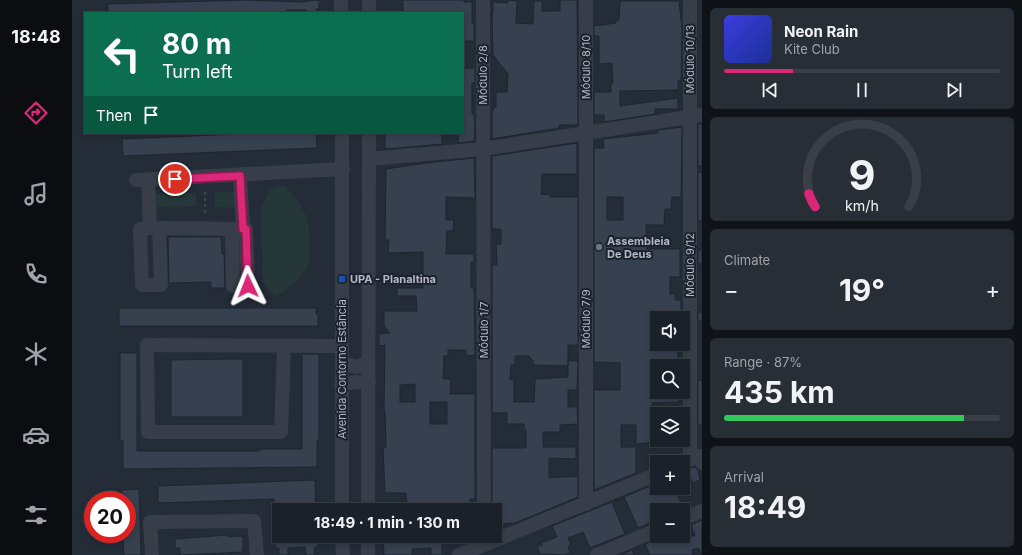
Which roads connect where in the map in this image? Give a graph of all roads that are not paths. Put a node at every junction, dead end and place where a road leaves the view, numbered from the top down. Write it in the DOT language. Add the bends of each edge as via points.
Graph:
graph roads {
  1 [pos="341,0"];
  2 [pos="369,0"];
  3 [pos="483,0"];
  4 [pos="586,0"];
  5 [pos="690,0"];
  6 [pos="341,12"];
  7 [pos="369,12"];
  8 [pos="696,116"];
  9 [pos="342,134"];
  10 [pos="369,134"];
  11 [pos="585,134"];
  12 [pos="483,149"];
  13 [pos="369,159"];
  14 [pos="343,169"];
  15 [pos="240,176"];
  16 [pos="284,346"];
  17 [pos="342,346"];
  18 [pos="342,363"];
  19 [pos="368,363"];
  20 [pos="369,383"];
  21 [pos="341,385"];
  22 [pos="695,459"];
  23 [pos="650,477"];
  24 [pos="342,503"];
  25 [pos="368,503"];
  26 [pos="484,503"];
  27 [pos="586,504"];
  28 [pos="702,511"];
  29 [pos="690,516"];
  30 [pos="650,533"];
  31 [pos="502,534"];
  32 [pos="342,543"];
  33 [pos="368,543"];
  34 [pos="480,543"];
  35 [pos="152,555"];
  36 [pos="257,555"];
  37 [pos="343,555"];
  38 [pos="368,555"];
  39 [pos="459,555"];
  40 [pos="597,555"];
  1 -- 6 [label="street"];
  2 -- 7 [label="street"];
  3 -- 12 [label="street, Módulo 2/8"];
  4 -- 11 [label="street, Módulo 8/10"];
  5 -- 8 [label="street, Módulo 10/13"];
  8 -- 11 [label="street"];
  8 -- 22 [label="street, Módulo 9/12"];
  9 -- 14 [label="street, Avenida Contorno Estância"];
  10 -- 13 [label="street"];
  11 -- 12 [label="street"];
  11 -- 27 [label="street, Módulo 7/9"];
  12 -- 13 [label="street"];
  12 -- 26 [label="street, Módulo 1/7"];
  13 -- 19 [label="street"];
  14 -- 15 [label="street"];
  14 -- 17 [label="street, Avenida Contorno Estância"];
  15 -- 15 [label="street" via="142,180 155,228 238,229"];
  16 -- 16 [label="street" via="147,345 148,432 281,432"];
  16 -- 17 [label="street"];
  17 -- 18 [label="street, Avenida Contorno Estância"];
  18 -- 19 [label="street" via="356,367"];
  18 -- 21 [label="street, Avenida Contorno Estância"];
  19 -- 20 [label="street"];
  20 -- 21 [label="street"];
  20 -- 25 [label="street"];
  21 -- 24 [label="street, Avenida Contorno Estância"];
  23 -- 27 [label="street"];
  27 -- 31 [label="street"];
  28 -- 29 [label="street"];
  30 -- 40 [label="street"];
  32 -- 37 [label="street"];
  33 -- 38 [label="street"];
  34 -- 39 [label="street"];
  35 -- 36 [label="street" via="150,522 254,521"];
}
